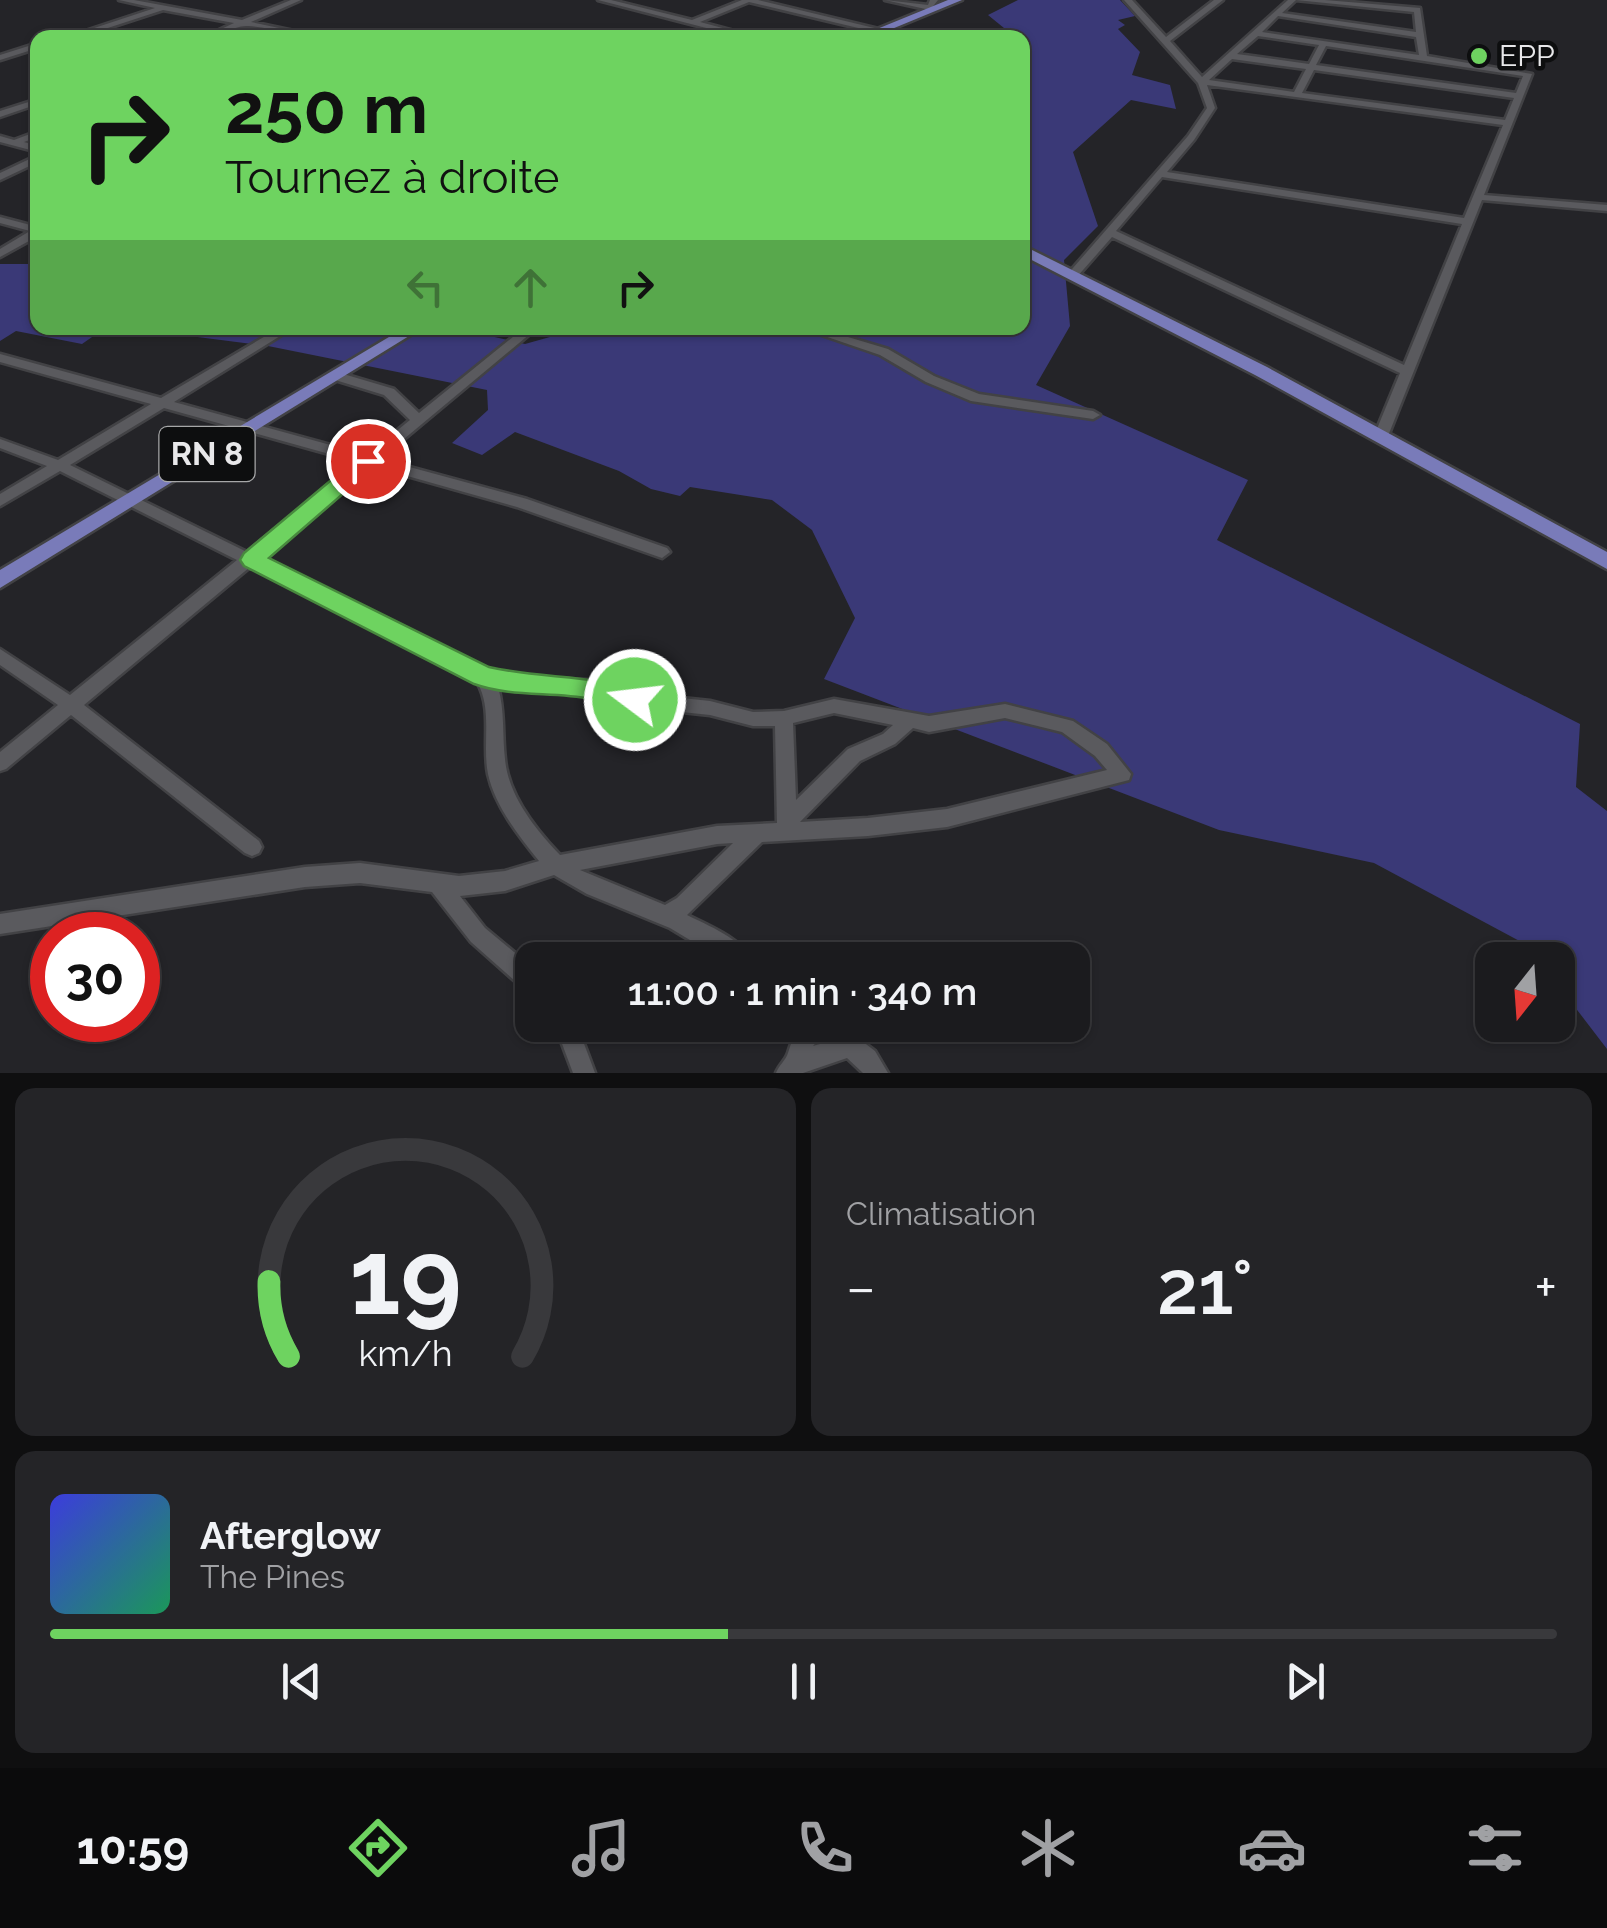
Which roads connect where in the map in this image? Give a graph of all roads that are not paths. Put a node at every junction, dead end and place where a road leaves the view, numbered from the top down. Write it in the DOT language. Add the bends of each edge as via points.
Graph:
graph roads {
  1 [pos="123,0"];
  2 [pos="297,0"];
  3 [pos="602,0"];
  4 [pos="749,0"];
  5 [pos="890,0"];
  6 [pos="957,0"];
  7 [pos="1129,0"];
  8 [pos="1219,0"];
  9 [pos="1292,0"];
  10 [pos="1300,0"];
  11 [pos="932,4"];
  12 [pos="164,8"];
  13 [pos="1277,14"];
  14 [pos="695,21"];
  15 [pos="242,23"];
  16 [pos="880,29"];
  17 [pos="94,30"];
  18 [pos="225,30"];
  19 [pos="280,30"];
  20 [pos="727,30"];
  21 [pos="884,30"];
  22 [pos="1256,32"];
  23 [pos="1420,34"];
  24 [pos="1165,41"];
  25 [pos="1324,43"];
  26 [pos="30,48"];
  27 [pos="1231,56"];
  28 [pos="0,58"];
  29 [pos="1423,58"];
  30 [pos="1312,67"];
  31 [pos="1202,82"];
  32 [pos="1298,95"];
  33 [pos="1519,96"];
  34 [pos="30,104"];
  35 [pos="0,114"];
  36 [pos="1508,123"];
  37 [pos="30,137"];
  38 [pos="0,139"];
  39 [pos="14,142"];
  40 [pos="30,147"];
  41 [pos="30,162"];
  42 [pos="1160,174"];
  43 [pos="0,178"];
  44 [pos="1478,197"];
  45 [pos="1607,208"];
  46 [pos="0,220"];
  47 [pos="1468,222"];
  48 [pos="30,228"];
  49 [pos="1110,232"];
  50 [pos="30,235"];
  51 [pos="1030,253"];
  52 [pos="0,254"];
  53 [pos="1072,276"];
  54 [pos="275,335"];
  55 [pos="403,335"];
  56 [pos="521,335"];
  57 [pos="829,335"];
  58 [pos="0,358"];
  59 [pos="1407,371"];
  60 [pos="336,376"];
  61 [pos="163,403"];
  62 [pos="1093,415"];
  63 [pos="418,420"];
  64 [pos="250,428"];
  65 [pos="1381,436"];
  66 [pos="0,443"];
  67 [pos="368,461"];
  68 [pos="61,466"];
  69 [pos="0,501"];
  70 [pos="132,501"];
  71 [pos="662,552"];
  72 [pos="252,560"];
  73 [pos="1607,562"];
  74 [pos="0,580"];
  75 [pos="0,656"];
  76 [pos="484,677"];
  77 [pos="71,706"];
  78 [pos="784,718"];
  79 [pos="910,720"];
  80 [pos="0,763"];
  81 [pos="786,826"];
  82 [pos="758,832"];
  83 [pos="252,847"];
  84 [pos="556,865"];
  85 [pos="438,884"];
  86 [pos="667,916"];
  87 [pos="0,924"];
  88 [pos="716,942"];
  89 [pos="515,967"];
  90 [pos="572,1042"];
  91 [pos="802,1042"];
  92 [pos="844,1042"];
  93 [pos="850,1046"];
  94 [pos="792,1067"];
  95 [pos="584,1073"];
  96 [pos="876,1073"];
  1 -- 12 [label="street"];
  2 -- 15 [label="street"];
  3 -- 14 [label="street"];
  4 -- 14 [label="street"];
  4 -- 16 [label="street"];
  5 -- 11 [label="street"];
  6 -- 11 [label="main road"];
  7 -- 24 [label="street"];
  8 -- 24 [label="street"];
  9 -- 13 [label="street"];
  10 -- 23 [label="street" via="1417,10"];
  11 -- 16 [label="main road"];
  12 -- 15 [label="street"];
  12 -- 17 [label="street"];
  13 -- 22 [label="street"];
  13 -- 23 [label="street"];
  14 -- 20 [label="street"];
  15 -- 18 [label="street"];
  15 -- 19 [label="street"];
  16 -- 21 [label="street"];
  22 -- 25 [label="street"];
  22 -- 27 [label="street"];
  23 -- 29 [label="street"];
  24 -- 31 [label="street"];
  25 -- 29 [label="street"];
  25 -- 30 [label="street"];
  26 -- 28 [label="street"];
  27 -- 30 [label="street"];
  27 -- 31 [label="street"];
  29 -- 33 [label="street" via="1528,74"];
  30 -- 32 [label="street"];
  30 -- 33 [label="street"];
  31 -- 32 [label="street"];
  31 -- 42 [label="street" via="1211,108"];
  32 -- 36 [label="street"];
  33 -- 36 [label="street"];
  34 -- 35 [label="street"];
  36 -- 44 [label="street"];
  37 -- 39 [label="street"];
  38 -- 39 [label="street"];
  39 -- 40 [label="street"];
  41 -- 43 [label="street"];
  42 -- 47 [label="street"];
  42 -- 49 [label="street"];
  44 -- 45 [label="street"];
  44 -- 47 [label="street"];
  46 -- 48 [label="street"];
  47 -- 59 [label="street"];
  49 -- 53 [label="street"];
  49 -- 59 [label="street"];
  50 -- 52 [label="street"];
  51 -- 53 [label="main road"];
  53 -- 65 [label="main road"];
  54 -- 61 [label="street"];
  55 -- 60 [label="main road, RN 8"];
  56 -- 63 [label="street"];
  57 -- 62 [label="street" via="884,352 976,398"];
  58 -- 61 [label="street"];
  59 -- 65 [label="street"];
  60 -- 63 [label="street" via="389,392"];
  60 -- 64 [label="main road, RN 8"];
  61 -- 64 [label="street"];
  61 -- 68 [label="street"];
  63 -- 67 [label="street"];
  64 -- 67 [label="street"];
  64 -- 70 [label="main road, RN 8"];
  65 -- 73 [label="main road"];
  66 -- 68 [label="street"];
  67 -- 71 [label="street" via="522,503"];
  67 -- 72 [label="street"];
  68 -- 69 [label="street"];
  68 -- 70 [label="street"];
  70 -- 72 [label="street"];
  70 -- 74 [label="main road, RN 8"];
  72 -- 76 [label="street"];
  72 -- 77 [label="street"];
  75 -- 77 [label="street"];
  76 -- 78 [label="street" via="588,687 753,719"];
  76 -- 84 [label="street" via="492,686 492,750 502,788"];
  77 -- 80 [label="street"];
  77 -- 83 [label="street"];
  78 -- 79 [label="street" via="834,706"];
  78 -- 81 [label="street"];
  79 -- 81 [label="street" via="889,739 854,754"];
  79 -- 81 [label="street" via="953,722 1005,710 1040,716 1101,750 1122,774 947,818"];
  81 -- 82 [label="street"];
  82 -- 84 [label="street"];
  82 -- 86 [label="street"];
  84 -- 85 [label="street" via="506,881"];
  84 -- 86 [label="street"];
  85 -- 87 [label="street" via="360,874 305,877"];
  85 -- 89 [label="street" via="478,935"];
  86 -- 88 [label="street"];
  90 -- 95 [label="street"];
  91 -- 94 [label="street"];
  92 -- 93 [label="street"];
  93 -- 94 [label="street"];
  93 -- 96 [label="street"];
}
